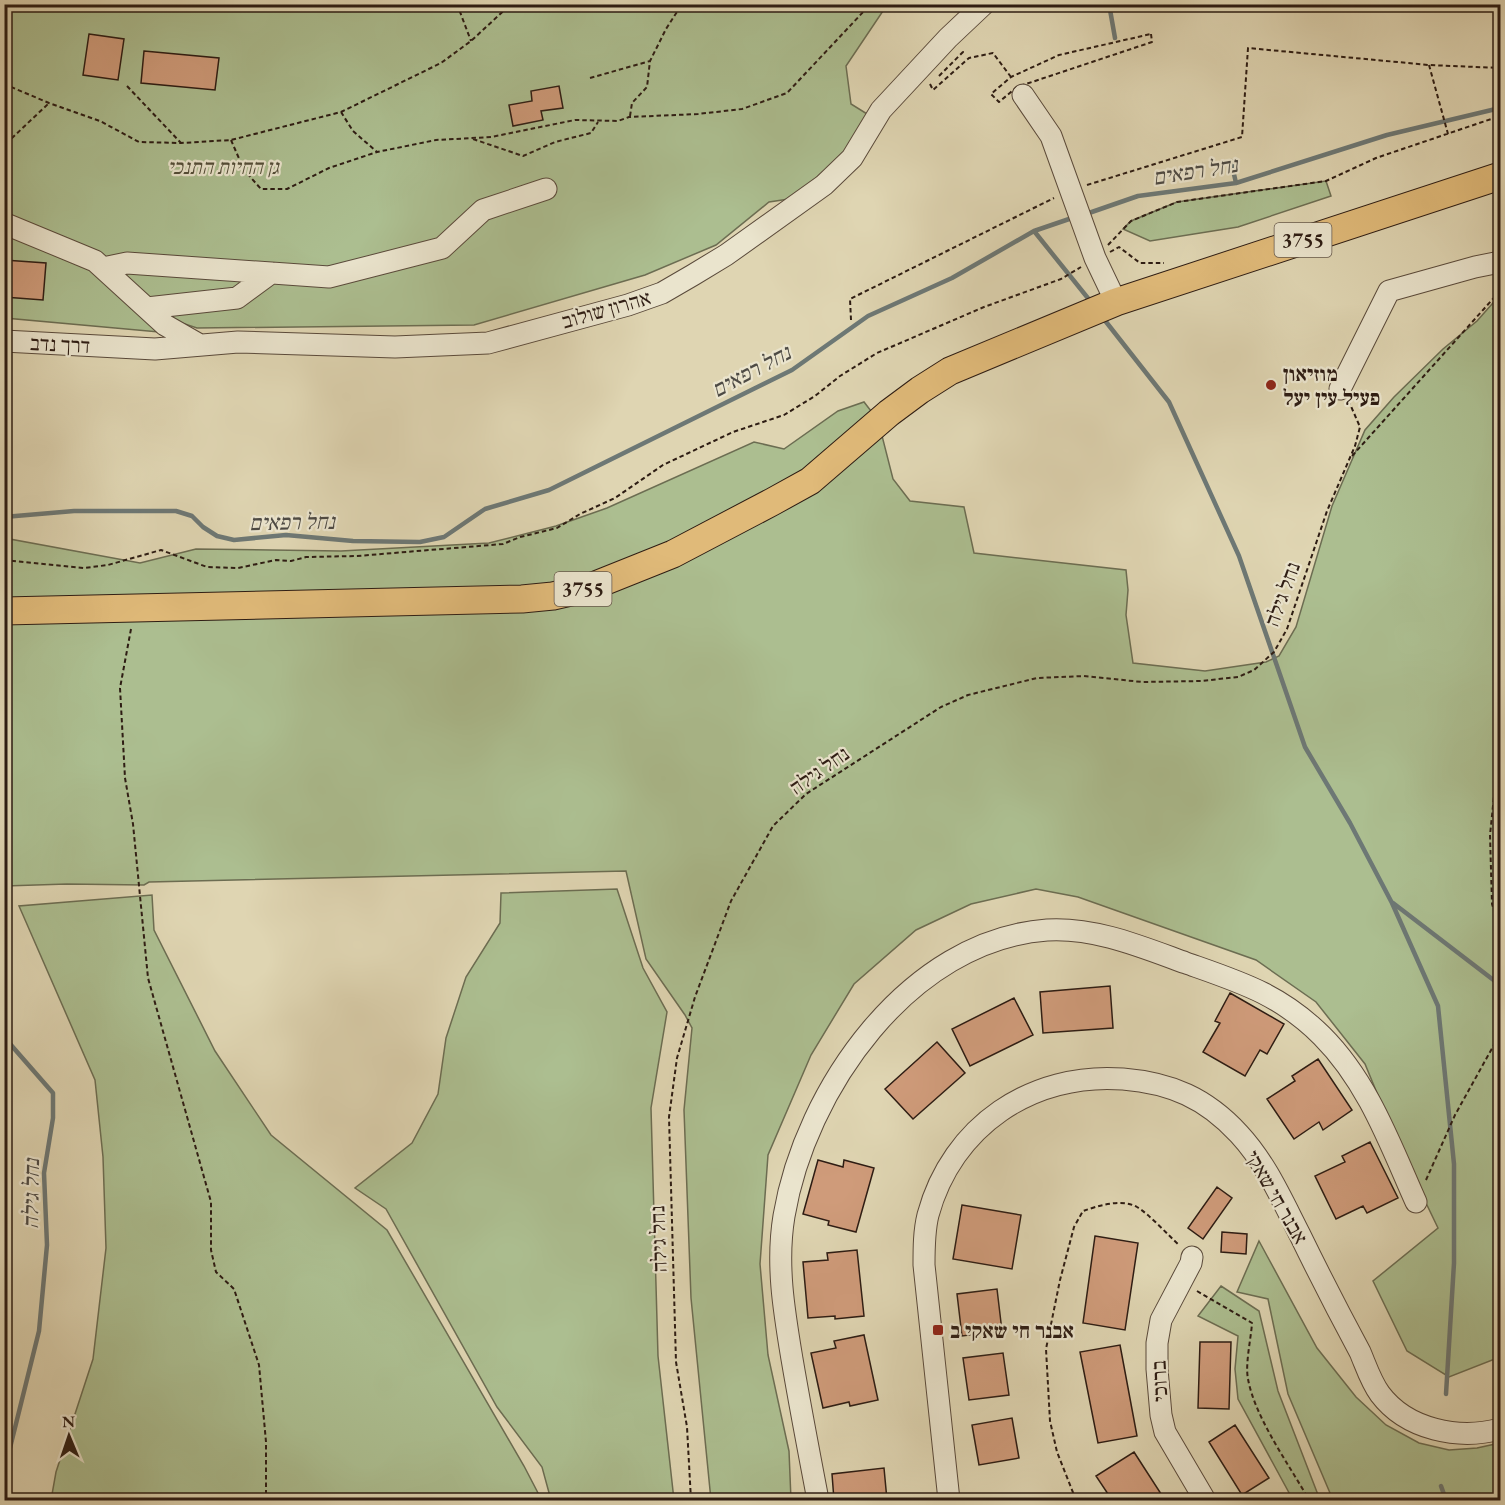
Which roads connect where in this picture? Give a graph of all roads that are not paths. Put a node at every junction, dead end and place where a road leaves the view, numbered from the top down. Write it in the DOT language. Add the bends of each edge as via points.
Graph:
graph roads {
  1 [pos="984,4"];
  2 [pos="1020,91"];
  3 [pos="1500,176"];
  4 [pos="546,189"];
  5 [pos="4,225"];
  6 [pos="1500,262"];
  7 [pos="103,268"];
  8 [pos="271,273"];
  9 [pos="1103,307"];
  10 [pos="147,308"];
  11 [pos="4,341"];
  12 [pos="200,345"];
  13 [pos="116,347"];
  14 [pos="1340,389"];
  15 [pos="4,611"];
  16 [pos="1416,1202"];
  17 [pos="1192,1257"];
  18 [pos="1360,1352"];
  19 [pos="1500,1416"];
  20 [pos="1500,1429"];
  21 [pos="818,1500"];
  22 [pos="949,1500"];
  23 [pos="1205,1500"];
  1 -- 12 [label="street, אהרון שולוב" via="881,110 852,158 824,185 726,255 662,293 488,343 395,348 238,342"];
  2 -- 9 [label="street" via="1051,136 1095,258"];
  3 -- 9 [label="main road, 3755"];
  4 -- 8 [label="street" via="483,210 442,248 329,277"];
  5 -- 7 [label="street" via="95,261"];
  6 -- 14 [label="street" via="1389,291"];
  7 -- 8 [label="street" via="126,263"];
  7 -- 10 [label="street"];
  8 -- 10 [label="street" via="237,298"];
  9 -- 15 [label="main road, 3755" via="950,371 889,413 810,481 673,554 588,588 522,599"];
  10 -- 12 [label="street" via="165,325"];
  11 -- 13 [label="street, דרך נדב"];
  12 -- 13 [label="street, אהרון שולוב"];
  16 -- 21 [label="street" via="1372,1104 1345,1062 1297,1014 1262,991 1131,943 1078,932 1023,933 969,953 909,991 852,1054 819,1109 792,1177 780,1249 781,1285"];
  17 -- 23 [label="street, ברוכי" via="1161,1320 1157,1369 1161,1415 1169,1440"];
  18 -- 19 [label="street, אבנר חי שאקי" via="1393,1392 1424,1413 1460,1422"];
  18 -- 20 [label="street, אבנר חי שאקי" via="1379,1393 1412,1420 1447,1432"];
  18 -- 22 [label="street, אבנר חי שאקי" via="1269,1176 1239,1133 1220,1116 1181,1091 1144,1081 1086,1079 1044,1088 1007,1106 974,1132 946,1171 928,1216 924,1265"];
}
